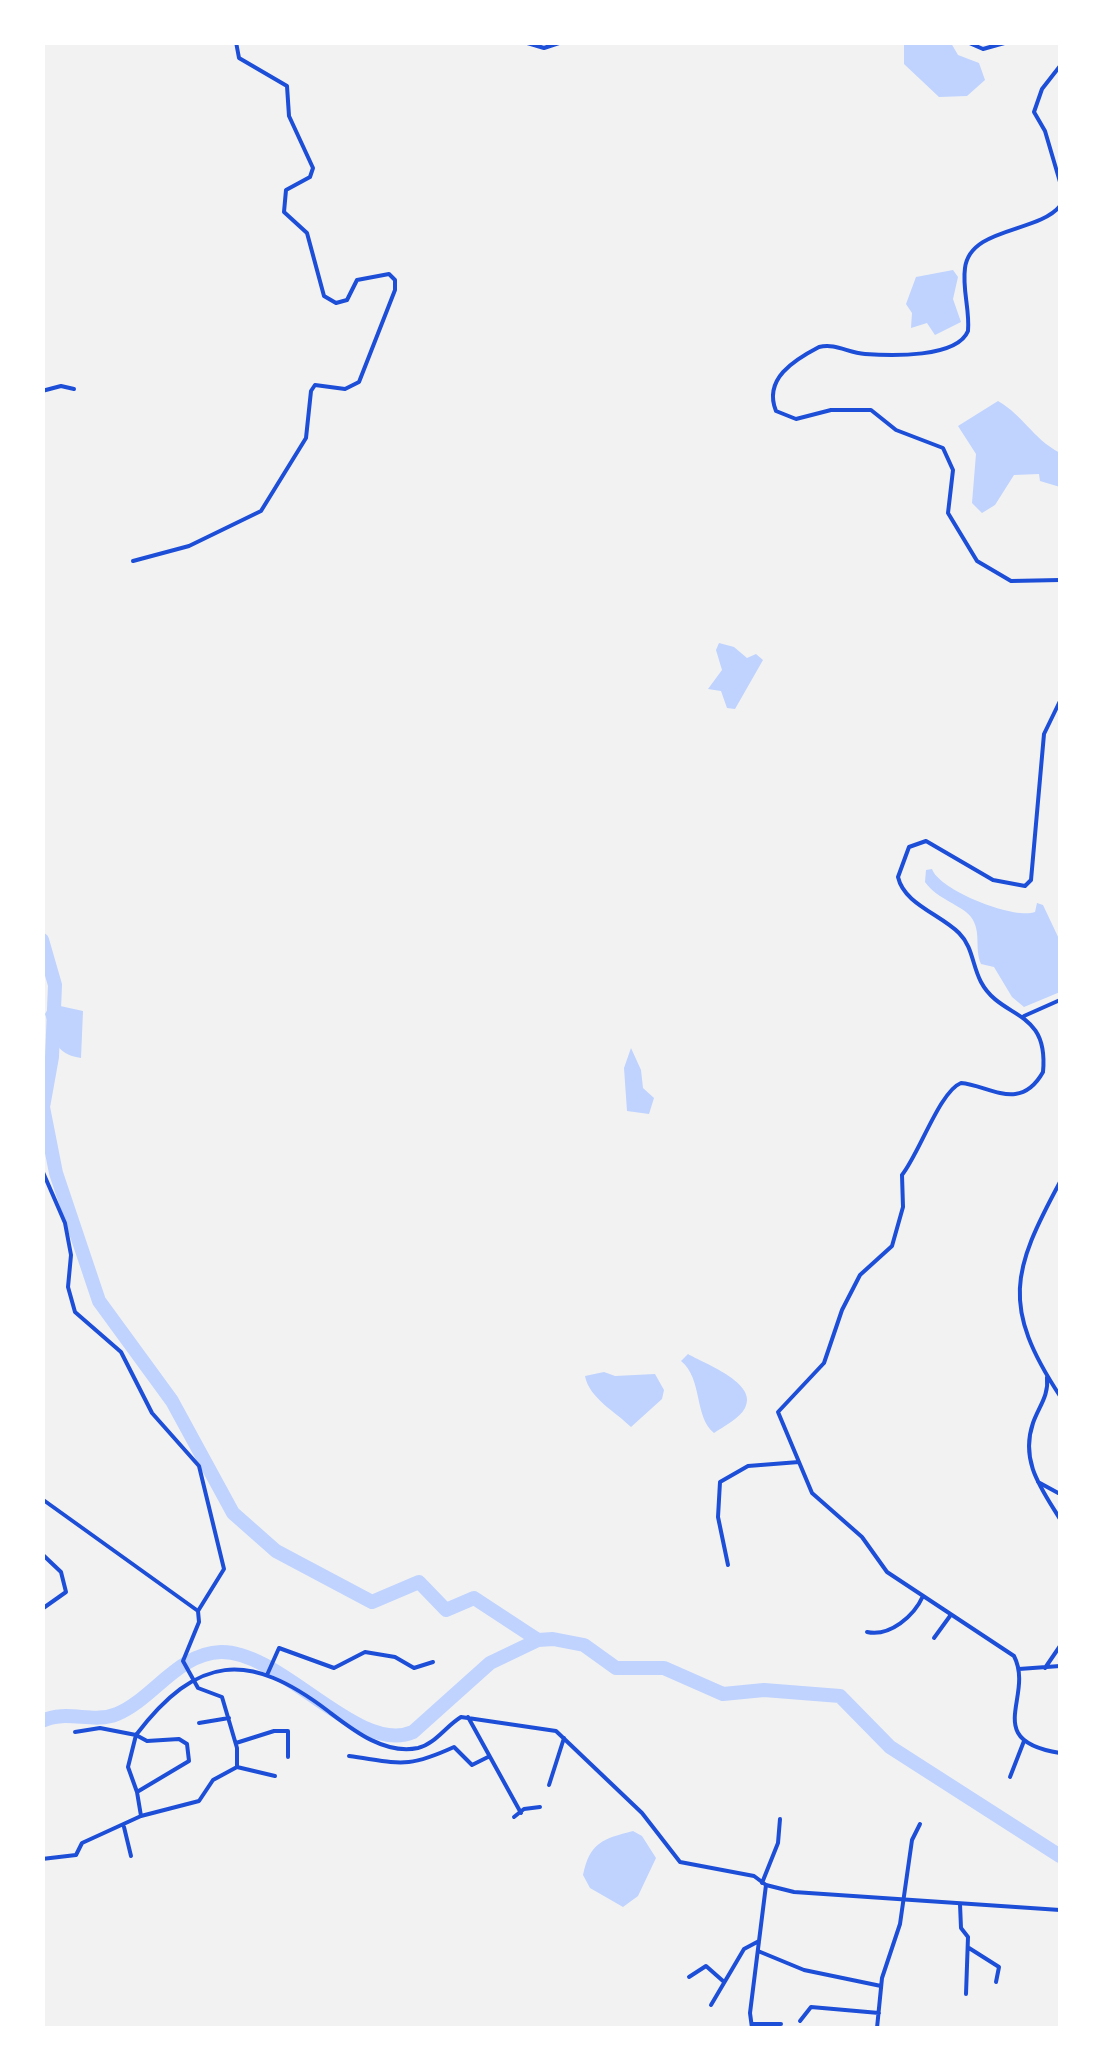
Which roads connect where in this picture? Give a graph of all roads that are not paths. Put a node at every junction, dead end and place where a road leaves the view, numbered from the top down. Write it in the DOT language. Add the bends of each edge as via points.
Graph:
graph roads {
  1 [pos="236,42"];
  2 [pos="524,42"];
  3 [pos="562,42"];
  4 [pos="967,42"];
  5 [pos="1008,42"];
  6 [pos="1060,66"];
  7 [pos="1060,182"];
  8 [pos="1060,206"];
  9 [pos="74,389"];
  10 [pos="42,391"];
  11 [pos="133,561"];
  12 [pos="1060,580"];
  13 [pos="1060,701"];
  14 [pos="1060,1000"];
  15 [pos="1024,1016"];
  16 [pos="42,1170"];
  17 [pos="1060,1182"];
  18 [pos="1046,1373"];
  19 [pos="1060,1396"];
  20 [pos="799,1462"];
  21 [pos="1037,1482"];
  22 [pos="1060,1494"];
  23 [pos="42,1500"];
  24 [pos="1060,1520"];
  25 [pos="42,1554"];
  26 [pos="728,1564"];
  27 [pos="923,1596"];
  28 [pos="42,1609"];
  29 [pos="198,1611"];
  30 [pos="950,1616"];
  31 [pos="867,1632"];
  32 [pos="934,1638"];
  33 [pos="1060,1646"];
  34 [pos="433,1662"];
  35 [pos="1060,1666"];
  36 [pos="1045,1668"];
  37 [pos="1019,1669"];
  38 [pos="269,1671"];
  39 [pos="193,1676"];
  40 [pos="468,1717"];
  41 [pos="229,1718"];
  42 [pos="200,1723"];
  43 [pos="75,1732"];
  44 [pos="136,1735"];
  45 [pos="564,1736"];
  46 [pos="1024,1741"];
  47 [pos="236,1743"];
  48 [pos="1060,1752"];
  49 [pos="349,1756"];
  50 [pos="288,1757"];
  51 [pos="488,1757"];
  52 [pos="237,1768"];
  53 [pos="275,1776"];
  54 [pos="1010,1777"];
  55 [pos="549,1786"];
  56 [pos="137,1792"];
  57 [pos="540,1807"];
  58 [pos="520,1813"];
  59 [pos="142,1816"];
  60 [pos="514,1817"];
  61 [pos="780,1818"];
  62 [pos="920,1824"];
  63 [pos="124,1826"];
  64 [pos="131,1856"];
  65 [pos="42,1859"];
  66 [pos="764,1884"];
  67 [pos="901,1900"];
  68 [pos="960,1904"];
  69 [pos="1060,1910"];
  70 [pos="759,1941"];
  71 [pos="967,1947"];
  72 [pos="758,1951"];
  73 [pos="689,1977"];
  74 [pos="723,1981"];
  75 [pos="996,1982"];
  76 [pos="881,1986"];
  77 [pos="966,1994"];
  78 [pos="711,2005"];
  79 [pos="878,2013"];
  80 [pos="800,2021"];
  81 [pos="781,2024"];
  82 [pos="752,2026"];
  83 [pos="877,2028"];
  1 -- 11 [label="street" via="239,58 287,86 291,122 313,168 310,178 286,190 284,212 308,233 322,292 341,302 356,280 389,274 394,290 359,382 311,391 306,438 262,511 190,546"];
  2 -- 3 [label="street" via="544,48"];
  4 -- 5 [label="street" via="983,49"];
  6 -- 7 [label="street" via="1034,112"];
  8 -- 12 [label="street" via="1049,218 980,244 967,258 969,320 959,344 872,354 819,347 787,368 772,396 776,412 788,418 870,410 896,430 943,448 953,470 948,512 977,562 1011,581"];
  9 -- 10 [label="street"];
  13 -- 15 [label="street" via="1044,734 1031,880 1005,885 926,841 908,847 898,876 907,895 964,937 987,990"];
  14 -- 15 [label="street"];
  15 -- 20 [label="street" via="1039,1038 1043,1072 1031,1086 1008,1094 961,1084 948,1092 902,1175 903,1207 892,1246 854,1284 824,1363 779,1410"];
  16 -- 29 [label="street" via="65,1223 76,1312 121,1352 152,1412 199,1466 224,1569"];
  17 -- 18 [label="street" via="1025,1248 1019,1280 1021,1308"];
  18 -- 19 [label="street"];
  18 -- 21 [label="street" via="1048,1390 1030,1436 1029,1466"];
  20 -- 26 [label="street" via="748,1466 720,1482 718,1517"];
  20 -- 27 [label="street" via="816,1498 862,1537 893,1578"];
  21 -- 22 [label="street"];
  21 -- 24 [label="street"];
  23 -- 29 [label="street"];
  25 -- 28 [label="street" via="61,1572 66,1592"];
  27 -- 30 [label="street"];
  27 -- 31 [label="street" via="913,1614 892,1628"];
  29 -- 39 [label="street" via="183,1661"];
  30 -- 32 [label="street"];
  30 -- 37 [label="street" via="1004,1646"];
  33 -- 36 [label="street"];
  34 -- 38 [label="street" via="414,1668 365,1652 334,1668 279,1648"];
  35 -- 36 [label="street"];
  36 -- 37 [label="street"];
  37 -- 46 [label="street" via="1014,1724"];
  38 -- 39 [label="street"];
  38 -- 40 [label="street" via="354,1731 387,1745 417,1748"];
  39 -- 41 [label="street" via="198,1688 222,1697"];
  39 -- 44 [label="street"];
  40 -- 45 [label="street" via="542,1726"];
  40 -- 51 [label="street"];
  41 -- 42 [label="street"];
  41 -- 47 [label="street"];
  43 -- 44 [label="street" via="100,1728"];
  44 -- 56 [label="street" via="128,1767"];
  44 -- 56 [label="street" via="179,1739 190,1755"];
  45 -- 55 [label="street"];
  45 -- 66 [label="street" via="642,1813 680,1862 754,1876"];
  46 -- 48 [label="street"];
  46 -- 54 [label="street"];
  47 -- 50 [label="street" via="288,1731"];
  47 -- 52 [label="street"];
  49 -- 51 [label="street" via="404,1765 454,1747 472,1765"];
  51 -- 58 [label="street"];
  52 -- 53 [label="street"];
  52 -- 59 [label="street" via="213,1780 199,1801"];
  56 -- 59 [label="street"];
  57 -- 58 [label="street"];
  58 -- 60 [label="street"];
  59 -- 63 [label="street"];
  61 -- 66 [label="street"];
  62 -- 67 [label="street"];
  63 -- 64 [label="street"];
  63 -- 65 [label="street" via="82,1843 76,1855"];
  66 -- 67 [label="street"];
  66 -- 70 [label="street"];
  67 -- 68 [label="street"];
  67 -- 76 [label="street"];
  68 -- 69 [label="street"];
  68 -- 71 [label="street"];
  70 -- 72 [label="street"];
  70 -- 74 [label="street" via="744,1948"];
  71 -- 75 [label="street" via="999,1967"];
  71 -- 77 [label="street"];
  72 -- 76 [label="street" via="804,1970"];
  72 -- 82 [label="street"];
  73 -- 74 [label="street" via="706,1966"];
  74 -- 78 [label="street"];
  76 -- 79 [label="street"];
  79 -- 80 [label="street" via="810,2006"];
  79 -- 83 [label="street"];
  81 -- 82 [label="street"];
}
